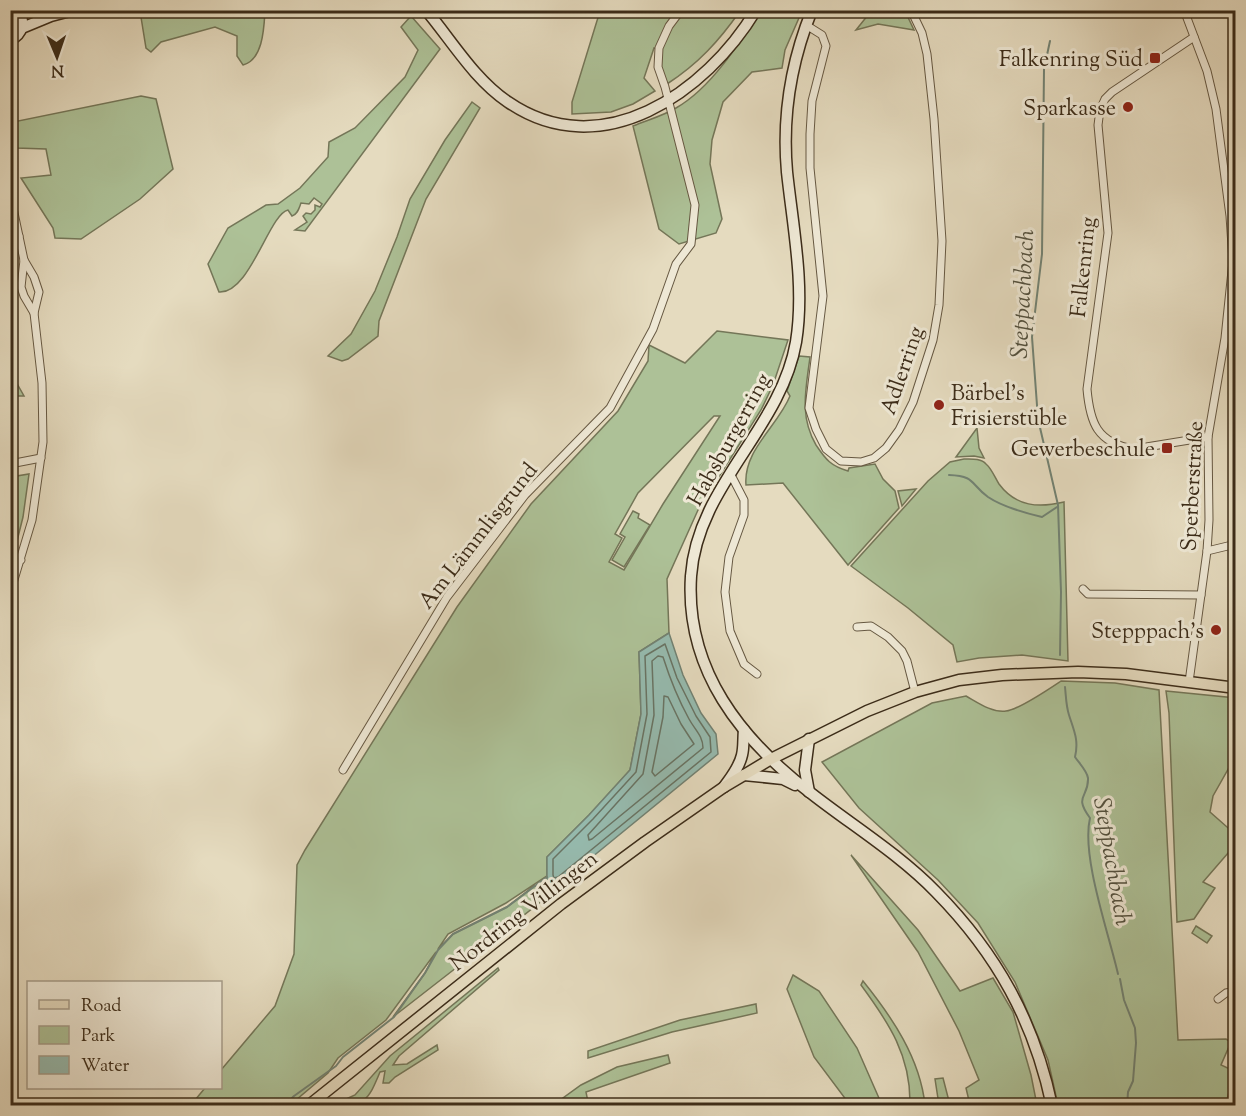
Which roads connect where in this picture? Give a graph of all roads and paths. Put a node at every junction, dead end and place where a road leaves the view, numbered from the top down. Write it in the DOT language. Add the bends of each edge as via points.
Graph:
graph roads {
  1 [pos="74,10"];
  2 [pos="426,10"];
  3 [pos="681,10"];
  4 [pos="756,10"];
  5 [pos="812,10"];
  6 [pos="911,10"];
  7 [pos="1184,10"];
  8 [pos="20,18"];
  9 [pos="806,25"];
  10 [pos="1194,37"];
  11 [pos="11,40"];
  12 [pos="668,101"];
  13 [pos="10,194"];
  14 [pos="19,236"];
  15 [pos="10,240"];
  16 [pos="24,260"];
  17 [pos="1234,262"];
  18 [pos="34,313"];
  19 [pos="1208,437"];
  20 [pos="41,458"];
  21 [pos="10,464"];
  22 [pos="730,473"];
  23 [pos="1236,544"];
  24 [pos="1207,551"];
  25 [pos="21,560"];
  26 [pos="10,562"];
  27 [pos="1083,589"];
  28 [pos="10,593"];
  29 [pos="1201,595"];
  30 [pos="856,627"];
  31 [pos="757,674"];
  32 [pos="1188,682"];
  33 [pos="1236,688"];
  34 [pos="915,692"];
  35 [pos="744,730"];
  36 [pos="809,739"];
  37 [pos="771,759"];
  38 [pos="343,770"];
  39 [pos="744,775"];
  40 [pos="724,787"];
  41 [pos="809,792"];
  42 [pos="1236,991"];
  43 [pos="1218,999"];
  44 [pos="308,1106"];
  45 [pos="1052,1106"];
  1 -- 8 [label="street"];
  2 -- 12 [label="street" via="487,84 507,102 549,122 581,127 607,125 644,114"];
  3 -- 12 [label="street, Am Lämmlisgrund" via="659,48 658,67"];
  4 -- 12 [label="street" via="720,59"];
  5 -- 9 [label="street, Habsburgerring"];
  6 -- 9 [label="street, Adlerring" via="927,54 934,119 942,241 939,305 933,340 909,411 886,448 861,462 841,461 826,449 809,408 823,296 810,134 812,101 826,46 822,35"];
  7 -- 10 [label="street, Sperberstraße"];
  8 -- 11 [label="street" via="18,35"];
  9 -- 22 [label="street, Habsburgerring" via="788,98 785,136 800,302 796,343 771,411"];
  10 -- 17 [label="street, Sperberstraße" via="1216,109"];
  10 -- 19 [label="street, Falkenring" via="1117,87 1100,110 1108,233 1087,389 1096,429 1111,443 1134,449"];
  12 -- 38 [label="street, Am Lämmlisgrund" via="695,205 691,244 676,264 653,329 610,408 525,495 447,597"];
  13 -- 14 [label="street"];
  14 -- 15 [label="street"];
  14 -- 16 [label="street"];
  16 -- 18 [label="street" via="21,287"];
  16 -- 18 [label="street" via="39,292"];
  17 -- 19 [label="street, Sperberstraße"];
  18 -- 20 [label="street" via="43,400"];
  19 -- 24 [label="street, Sperberstraße"];
  20 -- 21 [label="street"];
  20 -- 25 [label="street" via="32,520"];
  22 -- 31 [label="street" via="744,500 744,515 729,557 725,592 730,631 744,664"];
  22 -- 35 [label="street, Habsburgerring" via="696,543 690,595 695,638 705,670"];
  23 -- 24 [label="street"];
  24 -- 29 [label="street, Sperberstraße"];
  25 -- 26 [label="street"];
  25 -- 28 [label="street"];
  27 -- 29 [label="street" via="1088,594"];
  29 -- 32 [label="street, Sperberstraße"];
  30 -- 34 [label="street" via="871,626 902,651"];
  32 -- 33 [label="main road, Nordring Villingen"];
  32 -- 34 [label="main road, Nordring Villingen" via="1078,672 1013,674 959,680"];
  34 -- 36 [label="main road, Nordring Villingen"];
  35 -- 37 [label="street, Habsburgerring"];
  35 -- 40 [label="street" via="739,766"];
  36 -- 37 [label="main road, Nordring Villingen"];
  36 -- 41 [label="street" via="805,770"];
  37 -- 39 [label="main road, Nordring Villingen"];
  37 -- 41 [label="street, Habsburgerring"];
  39 -- 40 [label="main road, Nordring Villingen"];
  39 -- 41 [label="street" via="783,779"];
  40 -- 44 [label="main road, Nordring Villingen" via="597,876"];
  41 -- 45 [label="street" via="904,863 935,891 987,950 1016,999 1038,1050"];
  42 -- 43 [label="street"];
}
